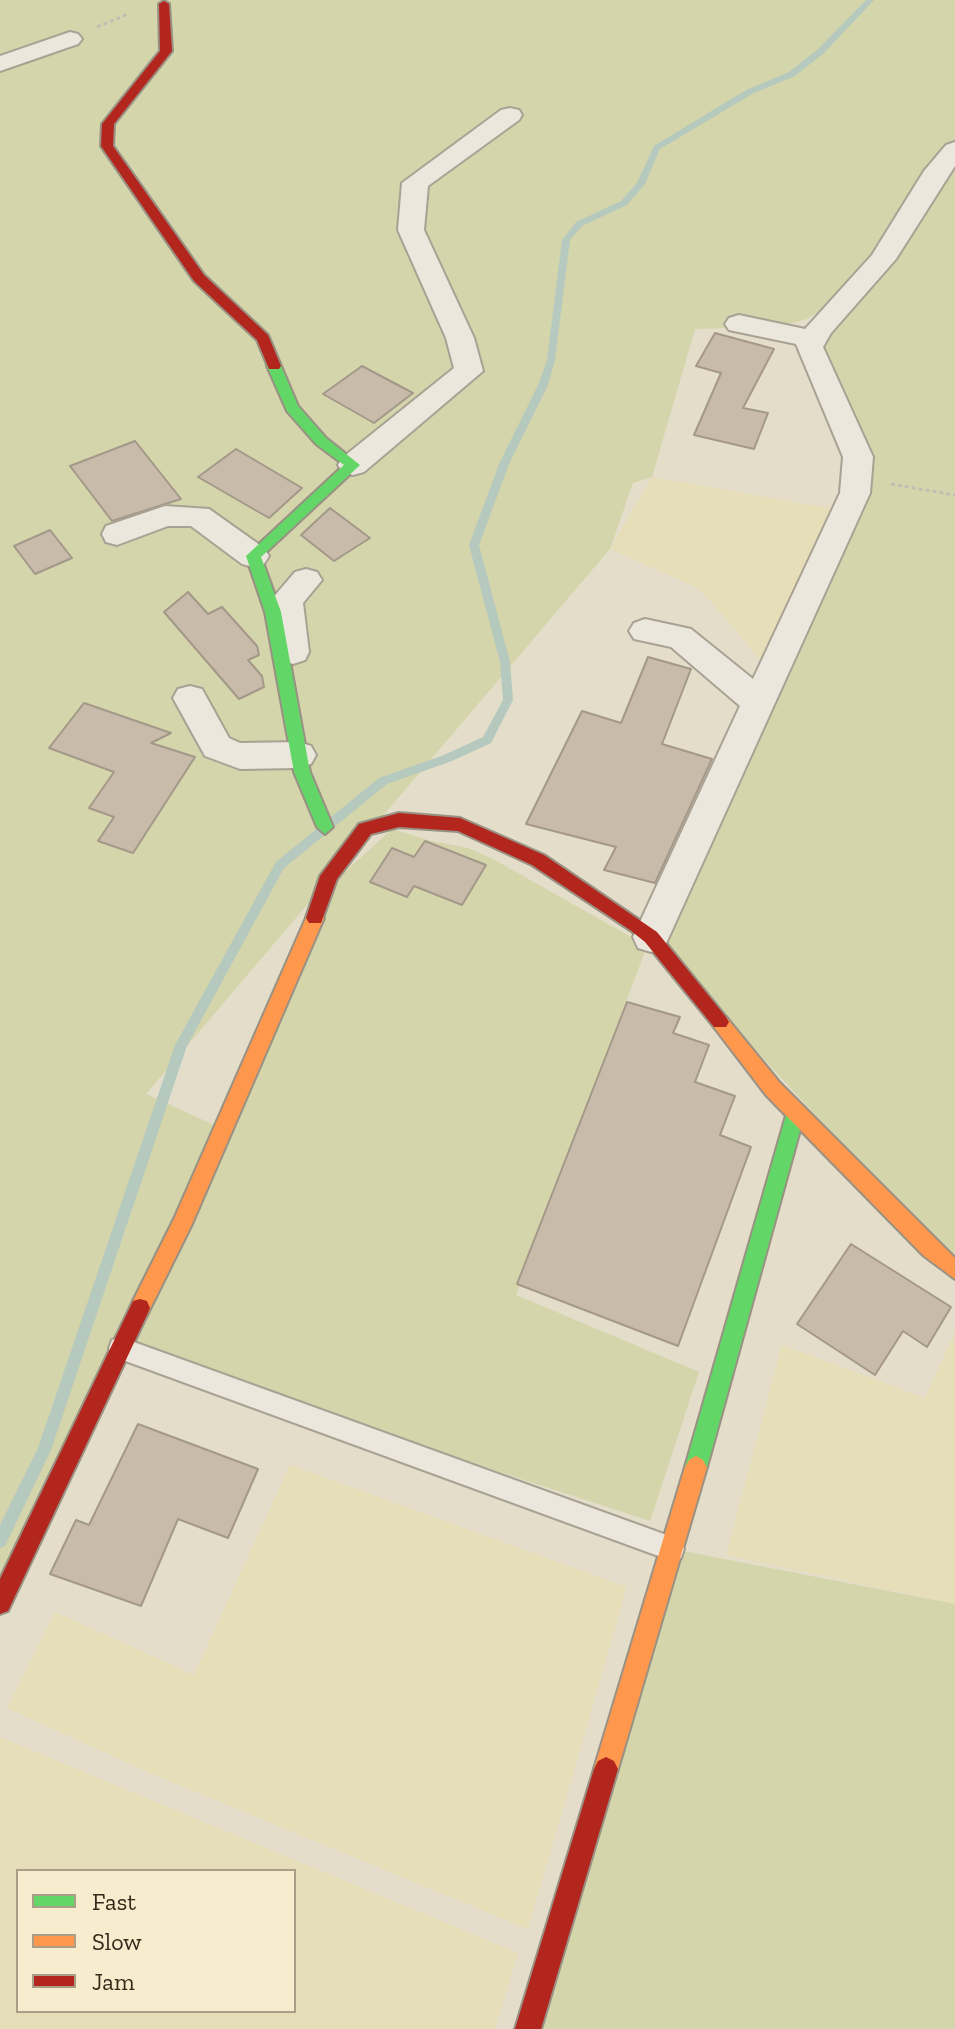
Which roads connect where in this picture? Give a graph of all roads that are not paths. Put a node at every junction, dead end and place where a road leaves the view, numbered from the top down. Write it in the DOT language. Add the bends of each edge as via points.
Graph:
graph roads {
  1 [pos="164,4"];
  2 [pos="70,39"];
  3 [pos="0,64"];
  4 [pos="510,115"];
  5 [pos="955,150"];
  6 [pos="739,324"];
  7 [pos="813,339"];
  8 [pos="353,465"];
  9 [pos="117,534"];
  10 [pos="253,556"];
  11 [pos="306,580"];
  12 [pos="645,631"];
  13 [pos="285,681"];
  14 [pos="190,698"];
  15 [pos="758,702"];
  16 [pos="299,755"];
  17 [pos="325,827"];
  18 [pos="651,937"];
  19 [pos="796,1112"];
  20 [pos="955,1270"];
  21 [pos="120,1348"];
  22 [pos="673,1549"];
  23 [pos="0,1603"];
  24 [pos="528,2029"];
  1 -- 8 [label="street" via="166,51 108,124 107,146 199,278 263,338 292,408 321,441"];
  2 -- 3 [label="street"];
  4 -- 8 [label="street" via="415,183 411,230 460,338 469,371"];
  5 -- 7 [label="street" via="933,176 883,259"];
  6 -- 7 [label="street"];
  7 -- 15 [label="street" via="809,347 858,457 855,493"];
  8 -- 10 [label="street"];
  9 -- 10 [label="street" via="165,516 198,516"];
  10 -- 13 [label="street" via="273,612"];
  11 -- 13 [label="street" via="287,600 296,673"];
  12 -- 15 [label="street" via="680,637"];
  13 -- 16 [label="street"];
  14 -- 16 [label="street" via="217,747 227,753"];
  15 -- 18 [label="street"];
  16 -- 17 [label="street"];
  18 -- 19 [label="street"];
  18 -- 21 [label="street" via="538,860 460,825 399,820 365,829 329,876 182,1224"];
  19 -- 20 [label="street"];
  19 -- 22 [label="street"];
  21 -- 22 [label="lane"];
  21 -- 23 [label="street"];
  22 -- 24 [label="street"];
}
